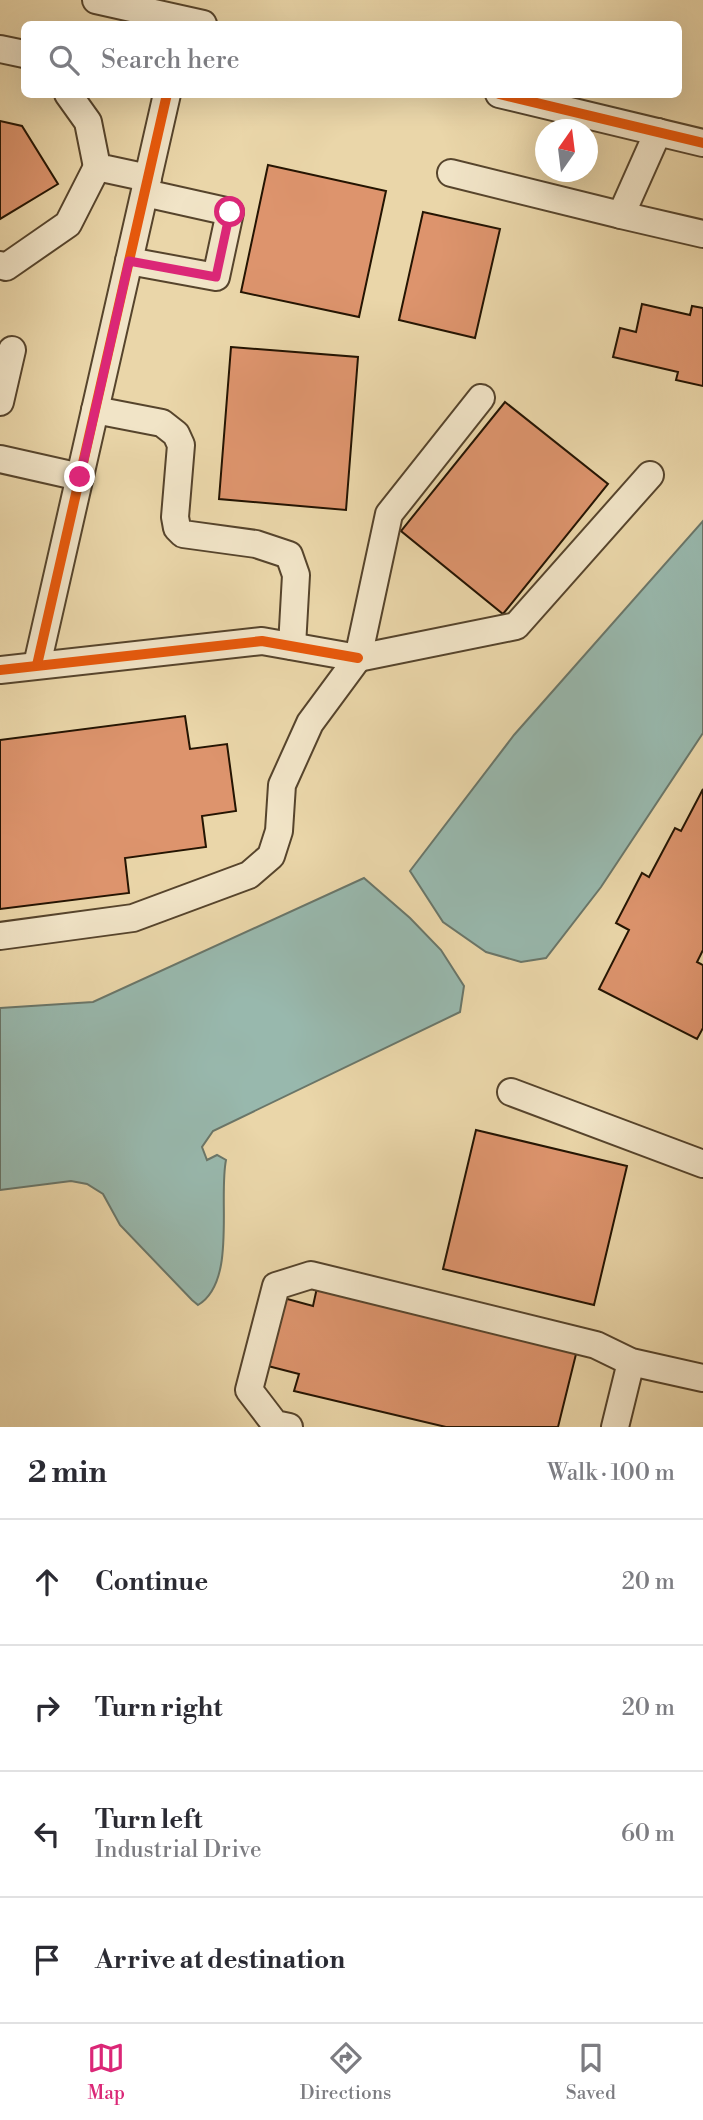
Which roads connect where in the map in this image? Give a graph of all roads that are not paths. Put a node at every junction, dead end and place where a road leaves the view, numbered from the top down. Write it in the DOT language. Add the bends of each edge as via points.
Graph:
graph roads {
  1 [pos="96,0"];
  2 [pos="182,21"];
  3 [pos="0,49"];
  4 [pos="21,53"];
  5 [pos="71,98"];
  6 [pos="166,98"];
  7 [pos="516,98"];
  8 [pos="658,132"];
  9 [pos="703,143"];
  10 [pos="97,167"];
  11 [pos="451,173"];
  12 [pos="146,186"];
  13 [pos="621,215"];
  14 [pos="703,234"];
  15 [pos="129,261"];
  16 [pos="0,265"];
  17 [pos="12,350"];
  18 [pos="481,398"];
  19 [pos="0,402"];
  20 [pos="95,410"];
  21 [pos="0,459"];
  22 [pos="650,475"];
  23 [pos="80,477"];
  24 [pos="292,646"];
  25 [pos="358,658"];
  26 [pos="37,665"];
  27 [pos="0,670"];
  28 [pos="0,936"];
  29 [pos="511,1092"];
  30 [pos="703,1164"];
  31 [pos="631,1362"];
  32 [pos="703,1378"];
  33 [pos="289,1427"];
  34 [pos="615,1427"];
  1 -- 2 [label="street"];
  3 -- 4 [label="street"];
  5 -- 10 [label="street" via="88,122"];
  6 -- 12 [label="street"];
  7 -- 8 [label="street"];
  8 -- 9 [label="street"];
  8 -- 13 [label="street"];
  10 -- 12 [label="street"];
  10 -- 16 [label="street" via="68,224 6,267"];
  11 -- 13 [label="street"];
  12 -- 15 [label="street"];
  12 -- 15 [label="street" via="230,212 216,277"];
  13 -- 14 [label="street"];
  15 -- 20 [label="street"];
  17 -- 19 [label="street"];
  18 -- 25 [label="street" via="389,514"];
  20 -- 23 [label="street"];
  20 -- 24 [label="street" via="162,423 176,434 181,445 175,517 183,534 256,544 289,555 296,575"];
  21 -- 23 [label="street"];
  22 -- 25 [label="street" via="516,626"];
  23 -- 26 [label="street"];
  24 -- 25 [label="street"];
  24 -- 26 [label="street" via="262,641"];
  25 -- 28 [label="street" via="310,723 282,785 279,831 271,856 249,875 133,918"];
  26 -- 27 [label="street"];
  29 -- 30 [label="street"];
  31 -- 32 [label="street"];
  31 -- 33 [label="street" via="596,1345 311,1275 276,1286 249,1390 275,1423"];
  31 -- 34 [label="street"];
}
